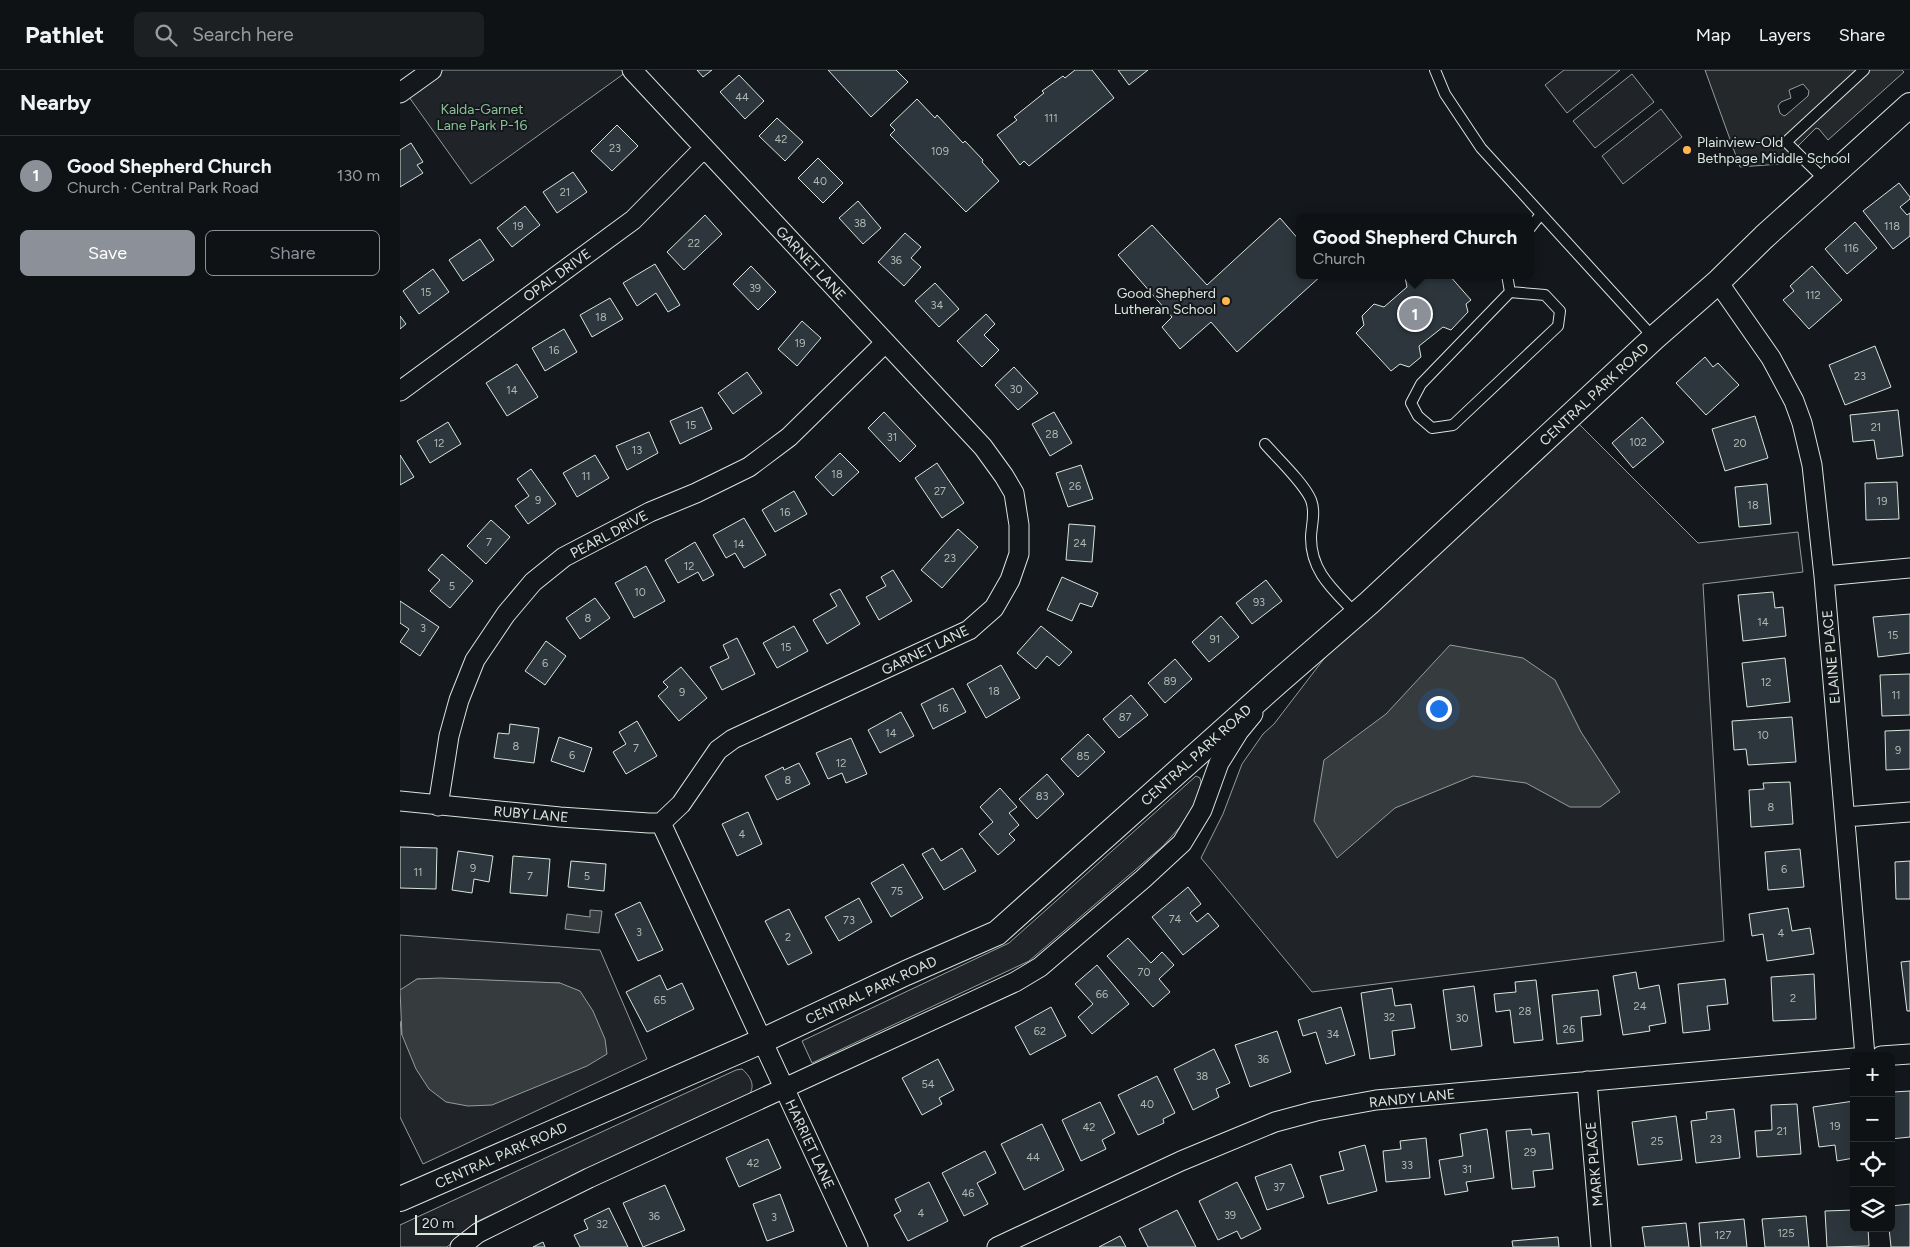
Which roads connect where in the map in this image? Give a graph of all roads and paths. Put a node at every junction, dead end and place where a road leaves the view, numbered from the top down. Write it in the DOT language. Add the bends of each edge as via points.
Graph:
graph roads {
  1 [pos="432,70"];
  2 [pos="632,70"];
  3 [pos="1435,70"];
  4 [pos="1864,70"];
  5 [pos="400,93"];
  6 [pos="1910,105"];
  7 [pos="704,148"];
  8 [pos="1826,181"];
  9 [pos="1541,214"];
  10 [pos="1534,223"];
  11 [pos="1508,279"];
  12 [pos="1718,282"];
  13 [pos="1510,292"];
  14 [pos="1654,338"];
  15 [pos="885,343"];
  16 [pos="400,391"];
  17 [pos="1265,444"];
  18 [pos="1910,568"];
  19 [pos="1824,576"];
  20 [pos="1357,615"];
  21 [pos="1278,682"];
  22 [pos="400,801"];
  23 [pos="438,806"];
  24 [pos="1910,812"];
  25 [pos="1845,817"];
  26 [pos="661,823"];
  27 [pos="762,1041"];
  28 [pos="1865,1052"];
  29 [pos="1910,1054"];
  30 [pos="1895,1055"];
  31 [pos="1850,1058"];
  32 [pos="1587,1081"];
  33 [pos="784,1088"];
  34 [pos="400,1199"];
  35 [pos="1003,1246"];
  36 [pos="460,1247"];
  37 [pos="858,1247"];
  38 [pos="1601,1247"];
  1 -- 5 [label="street"];
  2 -- 7 [label="street, GARNET LANE"];
  3 -- 9 [label="lane" via="1445,94 1481,148"];
  4 -- 8 [label="lane" via="1786,142"];
  6 -- 8 [label="street, CENTRAL PARK ROAD"];
  7 -- 15 [label="street, GARNET LANE"];
  7 -- 16 [label="street, OPAL DRIVE" via="633,220"];
  8 -- 12 [label="street, CENTRAL PARK ROAD"];
  9 -- 10 [label="lane"];
  9 -- 14 [label="lane"];
  11 -- 13 [label="lane"];
  12 -- 14 [label="street, CENTRAL PARK ROAD"];
  12 -- 19 [label="street, ELAINE PLACE" via="1771,358 1802,423 1812,465"];
  13 -- 13 [label="lane" via="1421,384 1412,403 1418,416 1432,428 1453,425 1558,326 1560,312 1545,295"];
  14 -- 20 [label="street, CENTRAL PARK ROAD"];
  15 -- 23 [label="street, PEARL DRIVE" via="789,437 749,467 650,512 564,558 533,582 506,614 475,660 448,736"];
  15 -- 26 [label="street, GARNET LANE" via="983,447 1014,493 1019,554 1010,580 994,608 969,630 734,739 718,750 681,804"];
  17 -- 20 [label="lane" via="1311,501 1313,558 1318,571"];
  18 -- 19 [label="street"];
  19 -- 25 [label="street, ELAINE PLACE"];
  20 -- 21 [label="street, CENTRAL PARK ROAD"];
  21 -- 27 [label="street, CENTRAL PARK ROAD" via="996,933"];
  21 -- 33 [label="street, CENTRAL PARK ROAD" via="1239,730 1219,764 1202,810 1182,843 1040,968"];
  22 -- 23 [label="street, RUBY LANE"];
  23 -- 26 [label="street, RUBY LANE"];
  24 -- 25 [label="street"];
  25 -- 28 [label="street, ELAINE PLACE"];
  26 -- 27 [label="street"];
  27 -- 33 [label="street, HARRIET LANE"];
  27 -- 34 [label="street, CENTRAL PARK ROAD"];
  29 -- 30 [label="street"];
  31 -- 32 [label="street, RANDY LANE"];
  32 -- 35 [label="street, RANDY LANE" via="1376,1100 1275,1122 1181,1161"];
  32 -- 38 [label="street, MARK PLACE"];
  33 -- 36 [label="street, CENTRAL PARK ROAD" via="589,1178 478,1233"];
  33 -- 37 [label="street, HARRIET LANE"];
}
